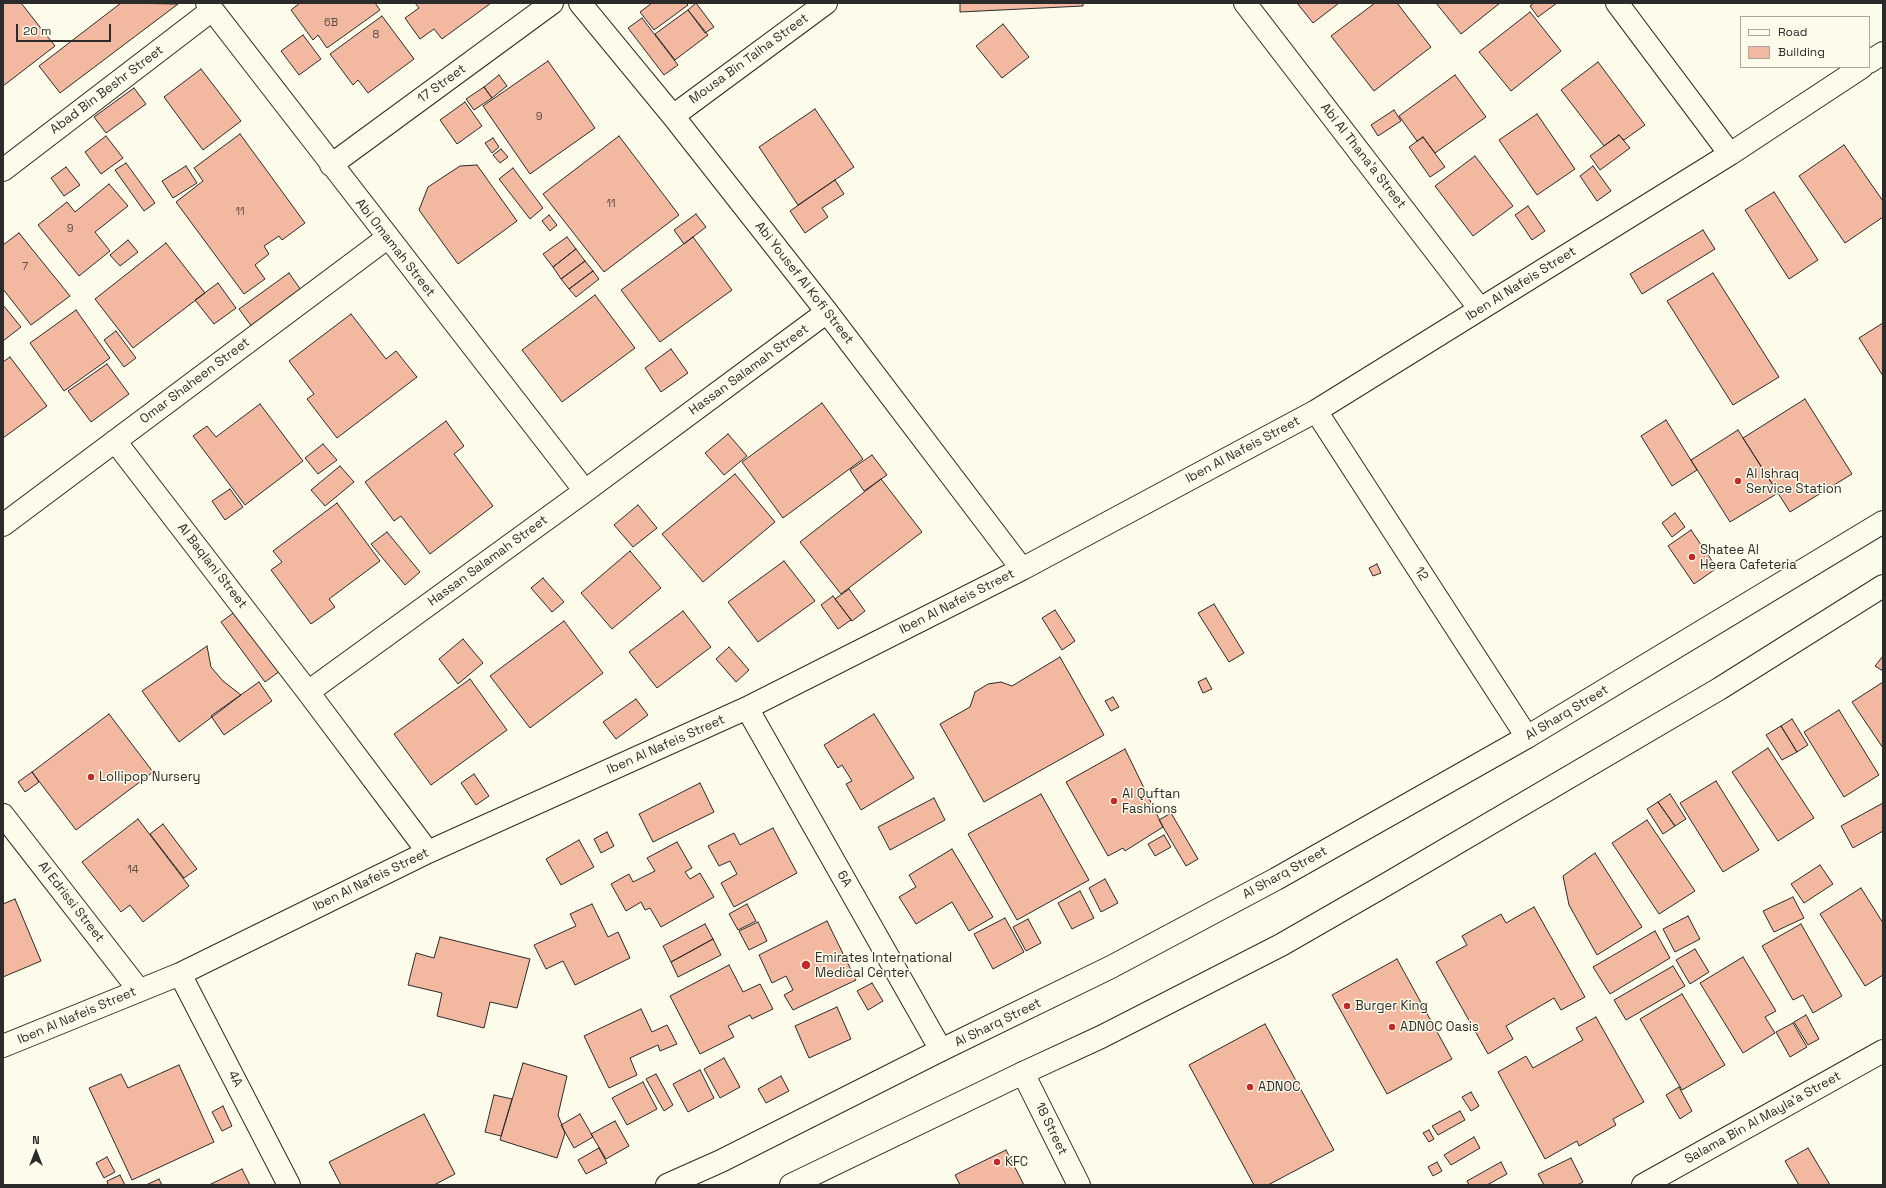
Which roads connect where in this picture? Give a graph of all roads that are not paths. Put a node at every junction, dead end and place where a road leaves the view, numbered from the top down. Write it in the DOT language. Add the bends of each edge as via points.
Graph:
graph roads {
  1 [pos="552,3"];
  2 [pos="580,3"];
  3 [pos="826,3"];
  4 [pos="1245,3"];
  5 [pos="1618,3"];
  6 [pos="209,7"];
  7 [pos="1883,53"];
  8 [pos="1870,61"];
  9 [pos="1860,68"];
  10 [pos="673,116"];
  11 [pos="1730,154"];
  12 [pos="331,165"];
  13 [pos="3,170"];
  14 [pos="387,238"];
  15 [pos="1480,309"];
  16 [pos="827,312"];
  17 [pos="1316,411"];
  18 [pos="115,441"];
  19 [pos="585,491"];
  20 [pos="1883,522"];
  21 [pos="3,525"];
  22 [pos="1022,569"];
  23 [pos="1879,592"];
  24 [pos="308,692"];
  25 [pos="747,708"];
  26 [pos="1527,737"];
  27 [pos="3,815"];
  28 [pos="428,852"];
  29 [pos="180,974"];
  30 [pos="139,990"];
  31 [pos="3,1046"];
  32 [pos="940,1050"];
  33 [pos="1883,1051"];
  34 [pos="1023,1073"];
  35 [pos="289,1185"];
  36 [pos="667,1185"];
  37 [pos="790,1185"];
  38 [pos="1079,1185"];
  39 [pos="1643,1185"];
  1 -- 12 [label="street, 17 Street"];
  2 -- 10 [label="street, Abi Yousef Al Kofi Street"];
  3 -- 10 [label="street, Mousa Bin Talha Street"];
  4 -- 15 [label="street, Abi Al Thana'a Street"];
  5 -- 11 [label="street"];
  6 -- 12 [label="street, Abi Omamah Street"];
  6 -- 13 [label="street, Abad Bin Beshr Street"];
  7 -- 8 [label="street"];
  9 -- 11 [label="street, Iben Al Nafeis Street"];
  10 -- 16 [label="street, Abi Yousef Al Kofi Street"];
  11 -- 15 [label="street, Iben Al Nafeis Street"];
  12 -- 14 [label="street, Abi Omamah Street"];
  14 -- 18 [label="street, Omar Shaheen Street"];
  14 -- 19 [label="street, Abi Omamah Street"];
  15 -- 17 [label="street, Iben Al Nafeis Street"];
  16 -- 19 [label="street, Hassan Salamah Street"];
  16 -- 22 [label="street, Abi Yousef Al Kofi Street"];
  17 -- 22 [label="street, Iben Al Nafeis Street"];
  17 -- 26 [label="street, 12"];
  18 -- 21 [label="street, Omar Shaheen Street"];
  18 -- 24 [label="street, Al Baqlani Street"];
  19 -- 24 [label="street, Hassan Salamah Street"];
  20 -- 26 [label="street, Al Sharq Street"];
  22 -- 25 [label="street, Iben Al Nafeis Street"];
  23 -- 34 [label="street" via="1719,689 1281,944 1101,1037"];
  24 -- 28 [label="street"];
  25 -- 28 [label="street, Iben Al Nafeis Street"];
  25 -- 32 [label="street, 6A"];
  26 -- 32 [label="street, Al Sharq Street" via="1187,927 1056,995"];
  27 -- 30 [label="street, Al Edrissi Street"];
  28 -- 29 [label="street, Iben Al Nafeis Street"];
  29 -- 30 [label="street, Iben Al Nafeis Street"];
  29 -- 35 [label="street, 4A"];
  30 -- 31 [label="street, Iben Al Nafeis Street"];
  32 -- 36 [label="street, Al Sharq Street" via="721,1161"];
  33 -- 39 [label="street, Salama Bin Al Mayla'a Street"];
  34 -- 37 [label="street"];
  34 -- 38 [label="street, 18 Street"];
}
